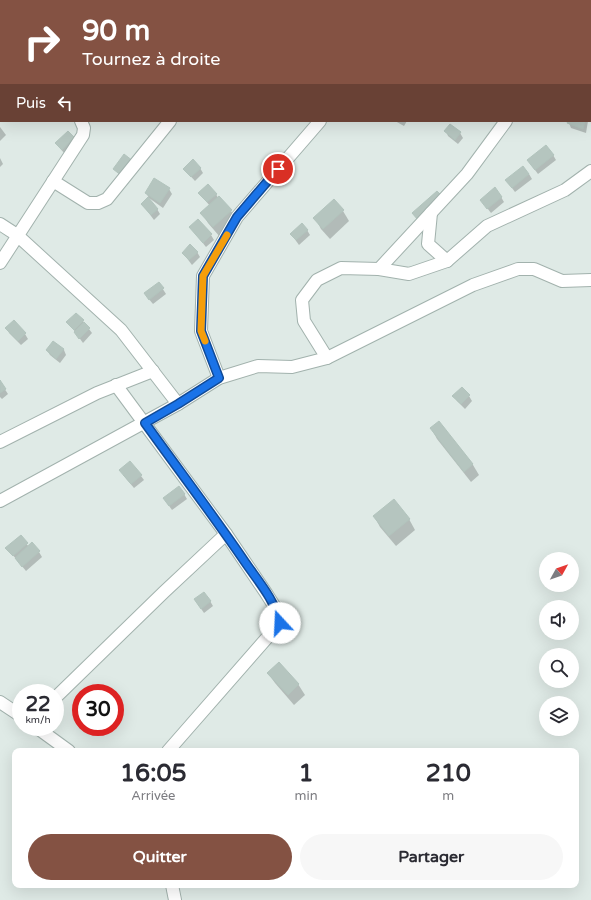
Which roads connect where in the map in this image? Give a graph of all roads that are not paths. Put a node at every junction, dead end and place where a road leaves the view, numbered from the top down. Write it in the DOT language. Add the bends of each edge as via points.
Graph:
graph roads {
  1 [pos="81,122"];
  2 [pos="169,122"];
  3 [pos="319,122"];
  4 [pos="505,122"];
  5 [pos="591,171"];
  6 [pos="53,181"];
  7 [pos="431,213"];
  8 [pos="0,224"];
  9 [pos="18,234"];
  10 [pos="447,261"];
  11 [pos="0,263"];
  12 [pos="379,269"];
  13 [pos="591,280"];
  14 [pos="327,358"];
  15 [pos="153,371"];
  16 [pos="219,378"];
  17 [pos="116,385"];
  18 [pos="178,404"];
  19 [pos="145,423"];
  20 [pos="0,442"];
  21 [pos="0,501"];
  22 [pos="226,534"];
  23 [pos="64,689"];
  24 [pos="0,702"];
  25 [pos="12,710"];
  26 [pos="48,736"];
  27 [pos="64,748"];
  28 [pos="171,748"];
  29 [pos="173,888"];
  30 [pos="175,900"];
  1 -- 6 [label="street" via="83,135"];
  2 -- 6 [label="street" via="107,199 98,203 88,203"];
  3 -- 16 [label="street" via="237,217 203,276 201,331"];
  4 -- 7 [label="street" via="467,174"];
  5 -- 10 [label="street" via="565,190 487,226"];
  6 -- 9 [label="street"];
  7 -- 10 [label="street" via="428,244"];
  7 -- 12 [label="street"];
  8 -- 9 [label="street"];
  9 -- 11 [label="street"];
  9 -- 15 [label="street" via="121,330"];
  10 -- 12 [label="street" via="409,274"];
  12 -- 14 [label="street" via="341,268 317,280 302,300 304,320"];
  13 -- 14 [label="street" via="562,281 534,269 518,269 473,285"];
  14 -- 16 [label="street" via="292,367 258,366"];
  15 -- 17 [label="street"];
  15 -- 18 [label="street"];
  16 -- 18 [label="street"];
  17 -- 19 [label="street"];
  17 -- 20 [label="street"];
  18 -- 19 [label="street"];
  19 -- 21 [label="street"];
  19 -- 22 [label="street"];
  22 -- 23 [label="street"];
  22 -- 28 [label="street" via="274,605 280,623"];
  24 -- 25 [label="street"];
  26 -- 27 [label="street"];
  29 -- 30 [label="street"];
}
